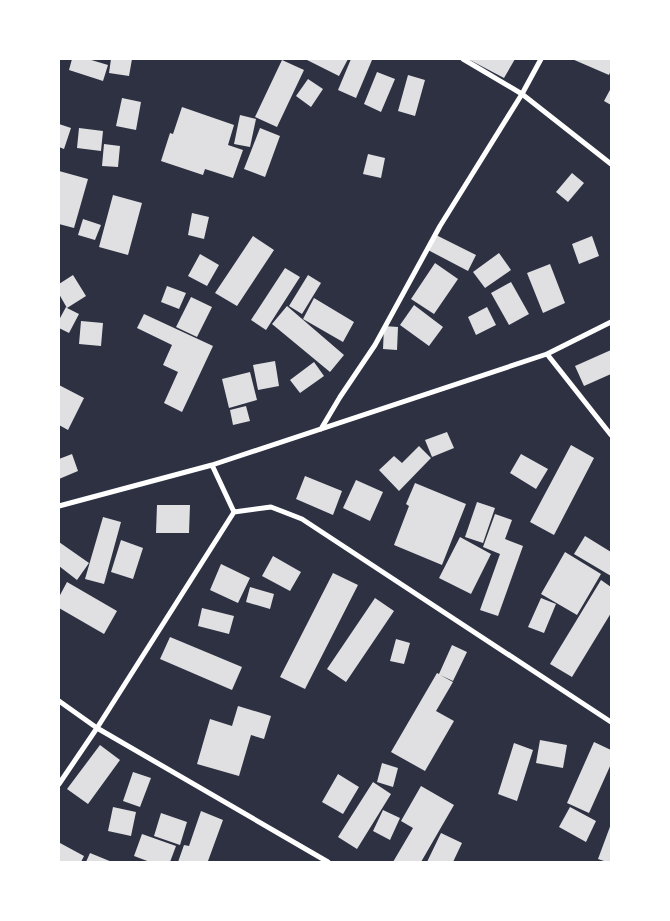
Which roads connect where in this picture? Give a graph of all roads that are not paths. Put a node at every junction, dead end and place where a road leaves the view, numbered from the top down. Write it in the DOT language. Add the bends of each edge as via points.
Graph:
graph roads {
  1 [pos="463,59"];
  2 [pos="542,59"];
  3 [pos="522,94"];
  4 [pos="611,164"];
  5 [pos="611,322"];
  6 [pos="547,354"];
  7 [pos="321,429"];
  8 [pos="611,435"];
  9 [pos="212,465"];
  10 [pos="59,506"];
  11 [pos="234,512"];
  12 [pos="59,701"];
  13 [pos="611,722"];
  14 [pos="96,728"];
  15 [pos="59,784"];
  16 [pos="328,862"];
  1 -- 3 [label="street"];
  2 -- 3 [label="street"];
  3 -- 4 [label="street"];
  3 -- 7 [label="street" via="440,226 376,345"];
  5 -- 6 [label="street"];
  6 -- 7 [label="street"];
  6 -- 8 [label="street"];
  7 -- 9 [label="street"];
  9 -- 10 [label="street"];
  9 -- 11 [label="street"];
  11 -- 13 [label="street" via="271,507 302,519"];
  11 -- 14 [label="street"];
  12 -- 14 [label="street"];
  14 -- 15 [label="street"];
  14 -- 16 [label="street"];
}
